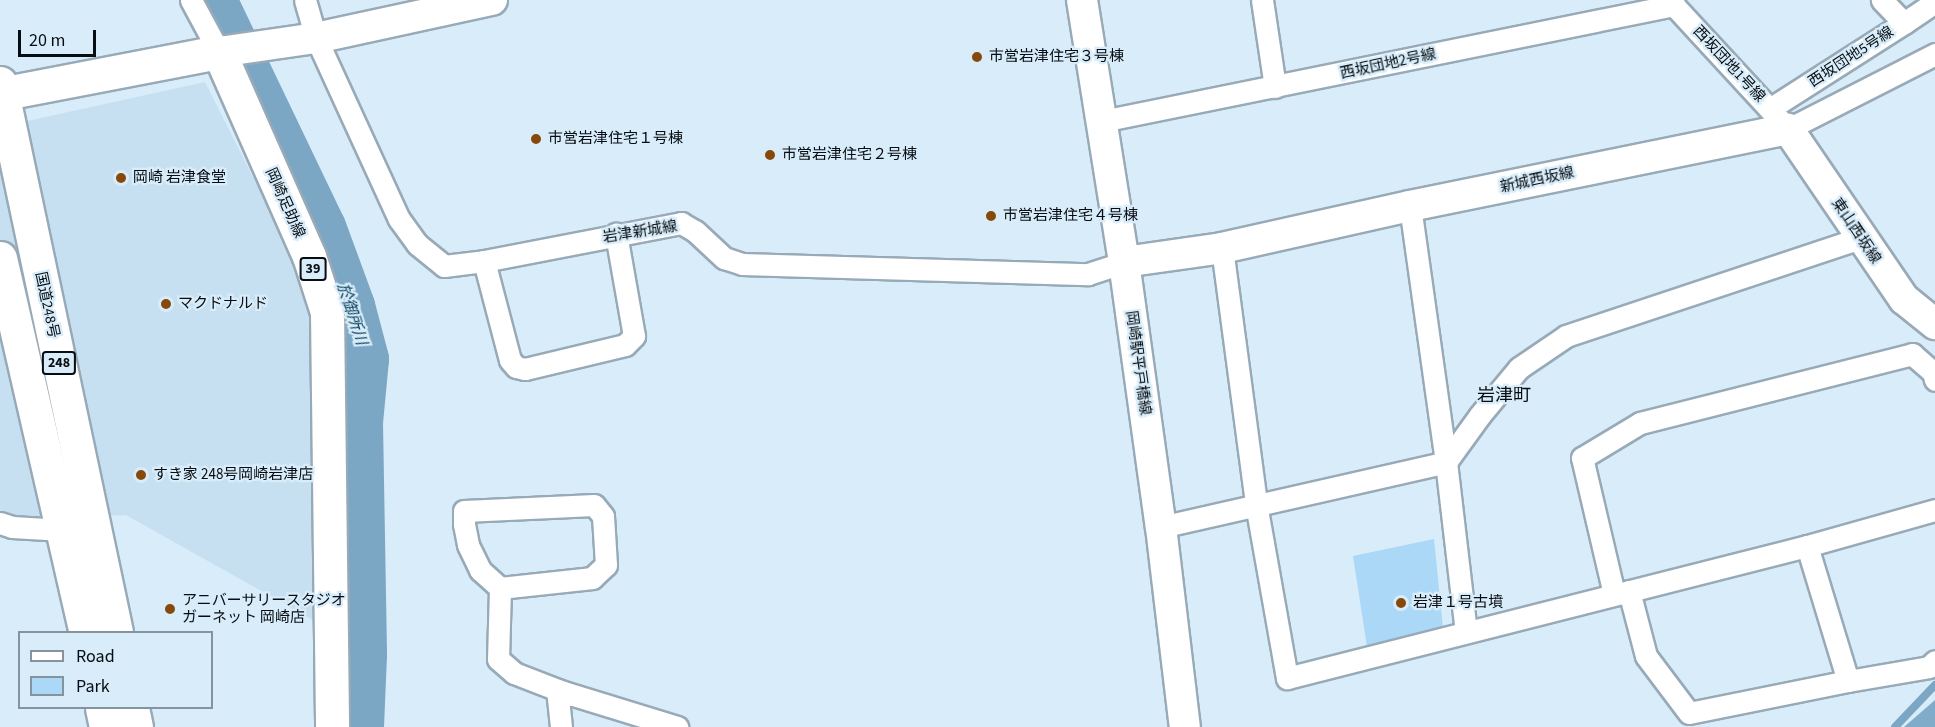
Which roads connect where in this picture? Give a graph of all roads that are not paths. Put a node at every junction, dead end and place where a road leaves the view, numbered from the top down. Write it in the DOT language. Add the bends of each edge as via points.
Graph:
graph roads {
  1 [pos="191,0"];
  2 [pos="305,0"];
  3 [pos="492,0"];
  4 [pos="1082,0"];
  5 [pos="1262,0"];
  6 [pos="1882,0"];
  7 [pos="1935,2"];
  8 [pos="1671,3"];
  9 [pos="1904,23"];
  10 [pos="316,38"];
  11 [pos="219,52"];
  12 [pos="1935,54"];
  13 [pos="1275,87"];
  14 [pos="1,90"];
  15 [pos="1779,119"];
  16 [pos="1102,121"];
  17 [pos="1410,206"];
  18 [pos="616,234"];
  19 [pos="1860,238"];
  20 [pos="1222,248"];
  21 [pos="0,258"];
  22 [pos="484,261"];
  23 [pos="1124,262"];
  24 [pos="1935,324"];
  25 [pos="1935,380"];
  26 [pos="1446,462"];
  27 [pos="1256,504"];
  28 [pos="1935,510"];
  29 [pos="0,523"];
  30 [pos="1161,527"];
  31 [pos="63,530"];
  32 [pos="1807,546"];
  33 [pos="500,588"];
  34 [pos="1622,592"];
  35 [pos="86,631"];
  36 [pos="116,631"];
  37 [pos="1466,632"];
  38 [pos="1935,662"];
  39 [pos="1848,681"];
  40 [pos="571,695"];
  41 [pos="102,709"];
  42 [pos="132,709"];
  43 [pos="106,727"];
  44 [pos="136,727"];
  45 [pos="332,727"];
  46 [pos="561,727"];
  47 [pos="677,727"];
  48 [pos="1185,727"];
  1 -- 11 [label="street"];
  2 -- 10 [label="street, 岩津新城線"];
  3 -- 10 [label="street"];
  4 -- 16 [label="street, 岡崎駅平戸橋線"];
  5 -- 13 [label="street"];
  6 -- 9 [label="street, 西坂団地5号線"];
  7 -- 9 [label="street"];
  8 -- 13 [label="street, 西坂団地2号線"];
  8 -- 15 [label="street, 西坂団地1号線"];
  9 -- 15 [label="street, 西坂団地5号線"];
  10 -- 11 [label="street"];
  10 -- 22 [label="street, 岩津新城線" via="399,219 411,236 444,266"];
  11 -- 14 [label="main road"];
  11 -- 45 [label="main road, 岡崎足助線 / 39" via="309,256 327,312"];
  12 -- 15 [label="street, 新城西坂線"];
  13 -- 16 [label="street, 西坂団地2号線"];
  14 -- 36 [label="main road, 国道248号 / 248"];
  15 -- 17 [label="street, 新城西坂線"];
  15 -- 19 [label="street, 東山西坂線"];
  16 -- 23 [label="street, 岡崎駅平戸橋線"];
  17 -- 20 [label="street, 新城西坂線"];
  17 -- 26 [label="street"];
  18 -- 22 [label="street, 岩津新城線"];
  18 -- 22 [label="street" via="634,336 625,345 525,369 510,360"];
  18 -- 23 [label="street, 岩津新城線" via="681,223 724,258 742,264 1088,274"];
  19 -- 24 [label="street, 東山西坂線" via="1904,299"];
  19 -- 26 [label="street" via="1566,336 1519,368"];
  20 -- 23 [label="street, 新城西坂線"];
  20 -- 27 [label="street"];
  21 -- 31 [label="main road, 248"];
  23 -- 30 [label="street, 岡崎駅平戸橋線"];
  25 -- 34 [label="street" via="1933,372 1912,354 1640,423 1582,458"];
  26 -- 27 [label="street"];
  26 -- 37 [label="street"];
  27 -- 30 [label="street"];
  27 -- 37 [label="street" via="1287,678"];
  28 -- 32 [label="street"];
  29 -- 31 [label="street"];
  30 -- 48 [label="street, 岡崎駅平戸橋線"];
  31 -- 35 [label="main road, 248"];
  32 -- 34 [label="street"];
  32 -- 39 [label="street"];
  33 -- 33 [label="street" via="480,570 468,545 464,511 594,504 603,516 606,565 592,578"];
  33 -- 40 [label="street" via="498,659 514,672"];
  34 -- 37 [label="street"];
  34 -- 39 [label="street" via="1646,656 1689,713"];
  38 -- 39 [label="street" via="1929,667"];
  40 -- 46 [label="street" via="557,690"];
  40 -- 47 [label="street"];
  41 -- 43 [label="main road"];
  42 -- 44 [label="main road"];
}
